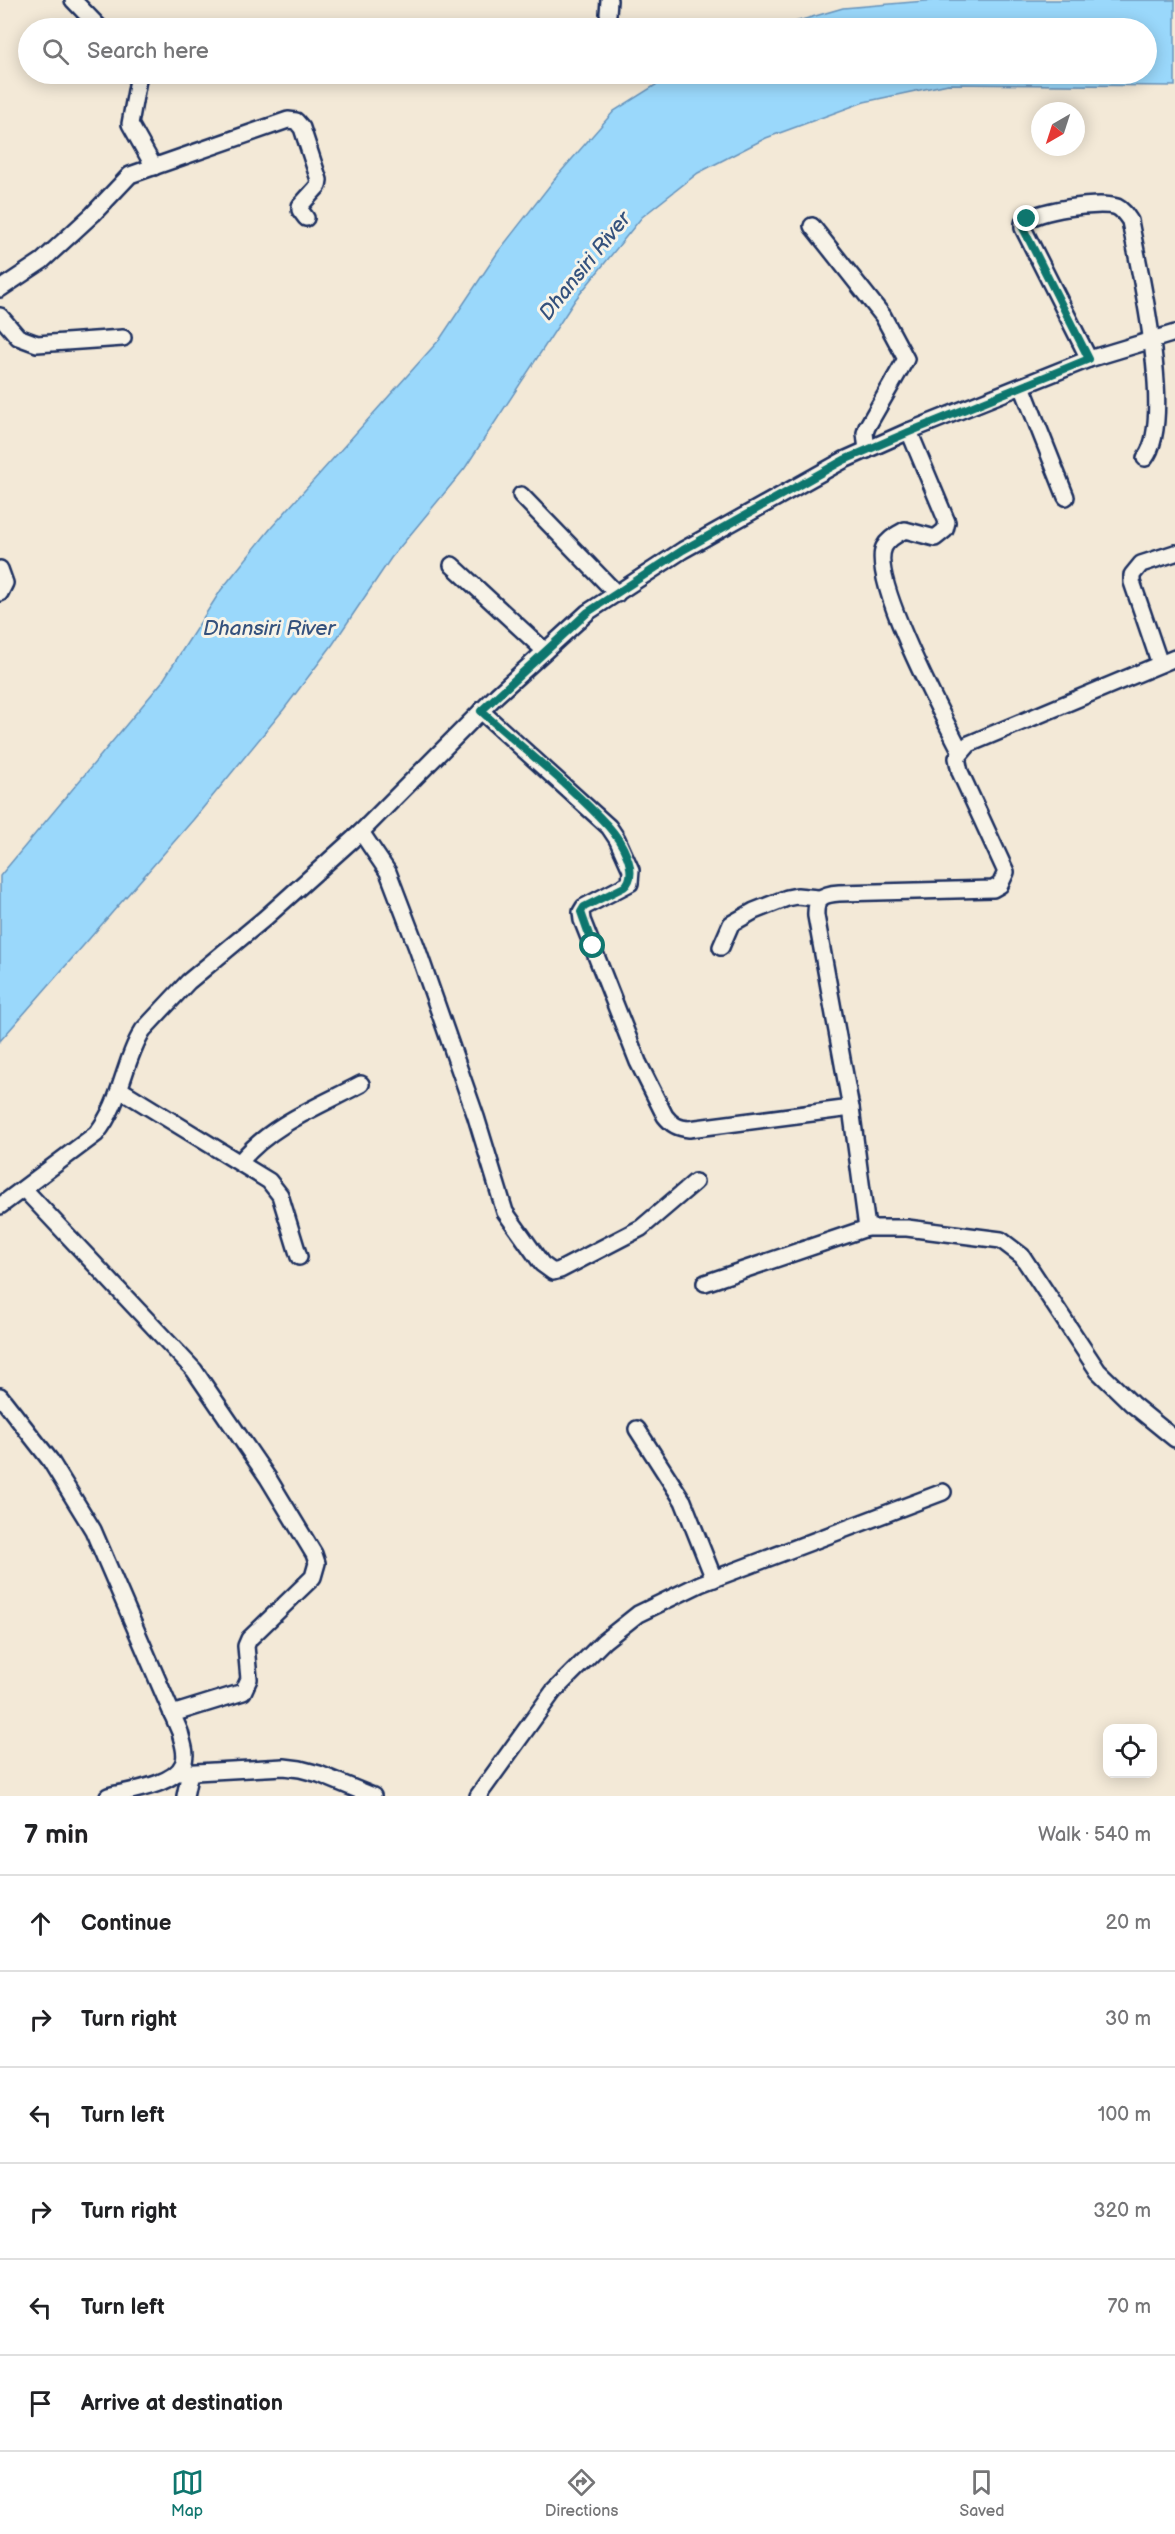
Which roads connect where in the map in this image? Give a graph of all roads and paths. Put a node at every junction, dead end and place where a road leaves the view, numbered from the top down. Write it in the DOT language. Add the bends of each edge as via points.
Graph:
graph roads {
  1 [pos="73,0"];
  2 [pos="90,18"];
  3 [pos="137,84"];
  4 [pos="154,167"];
  5 [pos="306,218"];
  6 [pos="812,226"];
  7 [pos="0,289"];
  8 [pos="0,316"];
  9 [pos="1175,333"];
  10 [pos="123,338"];
  11 [pos="1154,340"];
  12 [pos="1089,359"];
  13 [pos="1022,386"];
  14 [pos="909,432"];
  15 [pos="867,450"];
  16 [pos="1145,458"];
  17 [pos="521,495"];
  18 [pos="1066,497"];
  19 [pos="1175,553"];
  20 [pos="452,565"];
  21 [pos="0,569"];
  22 [pos="0,593"];
  23 [pos="617,594"];
  24 [pos="545,651"];
  25 [pos="1175,658"];
  26 [pos="1160,664"];
  27 [pos="481,711"];
  28 [pos="961,752"];
  29 [pos="361,832"];
  30 [pos="818,898"];
  31 [pos="721,947"];
  32 [pos="361,1084"];
  33 [pos="121,1090"];
  34 [pos="851,1108"];
  35 [pos="240,1162"];
  36 [pos="695,1182"];
  37 [pos="24,1188"];
  38 [pos="0,1206"];
  39 [pos="867,1228"];
  40 [pos="299,1257"];
  41 [pos="705,1283"];
  42 [pos="0,1396"];
  43 [pos="637,1429"];
  44 [pos="1175,1439"];
  45 [pos="943,1492"];
  46 [pos="714,1579"];
  47 [pos="172,1713"];
  48 [pos="184,1773"];
  49 [pos="108,1796"];
  50 [pos="185,1796"];
  51 [pos="373,1796"];
  52 [pos="478,1796"];
  1 -- 2 [label="street"];
  3 -- 4 [label="street" via="130,124"];
  4 -- 5 [label="street" via="288,120 296,121 308,138 319,180 300,206"];
  4 -- 7 [label="street" via="130,175 42,261"];
  6 -- 15 [label="street" via="883,316 906,359 867,427"];
  8 -- 10 [label="street" via="18,337 38,344"];
  9 -- 11 [label="street"];
  11 -- 12 [label="street"];
  11 -- 12 [label="street" via="1126,213 1106,205 1032,216 1023,228"];
  11 -- 16 [label="street" via="1157,428"];
  12 -- 13 [label="street"];
  13 -- 14 [label="street"];
  13 -- 18 [label="street"];
  14 -- 15 [label="street"];
  14 -- 28 [label="street" via="947,522 945,530 935,538 905,530 888,541 882,553 886,584 897,620"];
  15 -- 23 [label="street" via="708,536"];
  17 -- 23 [label="street"];
  19 -- 26 [label="street" via="1141,564 1132,575"];
  20 -- 24 [label="street"];
  21 -- 22 [label="street" via="5,584"];
  23 -- 24 [label="street" via="588,612"];
  24 -- 27 [label="street"];
  25 -- 26 [label="street"];
  26 -- 28 [label="street" via="969,744"];
  27 -- 29 [label="street"];
  27 -- 34 [label="street" via="609,827 622,849 631,870 630,883 584,907 582,920 638,1062 671,1124 689,1129"];
  28 -- 30 [label="street" via="957,758 960,772 1006,872 1000,885 983,891 840,892"];
  29 -- 33 [label="street" via="197,974 150,1022 137,1039"];
  29 -- 36 [label="street" via="388,872 417,948 505,1212 542,1264 553,1272 560,1270 640,1228"];
  30 -- 31 [label="street" via="787,898 754,911 731,924"];
  30 -- 34 [label="street" via="816,916"];
  32 -- 35 [label="street" via="268,1134"];
  33 -- 35 [label="street"];
  33 -- 37 [label="street" via="96,1134"];
  34 -- 39 [label="street"];
  35 -- 40 [label="street" via="280,1195"];
  37 -- 38 [label="street"];
  37 -- 47 [label="street" via="194,1370 268,1478 317,1563 313,1577 249,1640 245,1654 249,1679 243,1692"];
  39 -- 41 [label="street"];
  39 -- 44 [label="street" via="907,1228 1001,1240 1010,1245 1032,1270 1098,1371"];
  42 -- 47 [label="street" via="50,1460 93,1530"];
  43 -- 46 [label="street" via="683,1501"];
  45 -- 46 [label="street"];
  46 -- 52 [label="street" via="638,1614 604,1641 547,1700"];
  47 -- 48 [label="street" via="185,1750"];
  48 -- 49 [label="street"];
  48 -- 50 [label="street"];
  48 -- 51 [label="street" via="284,1767 300,1769"];
}
